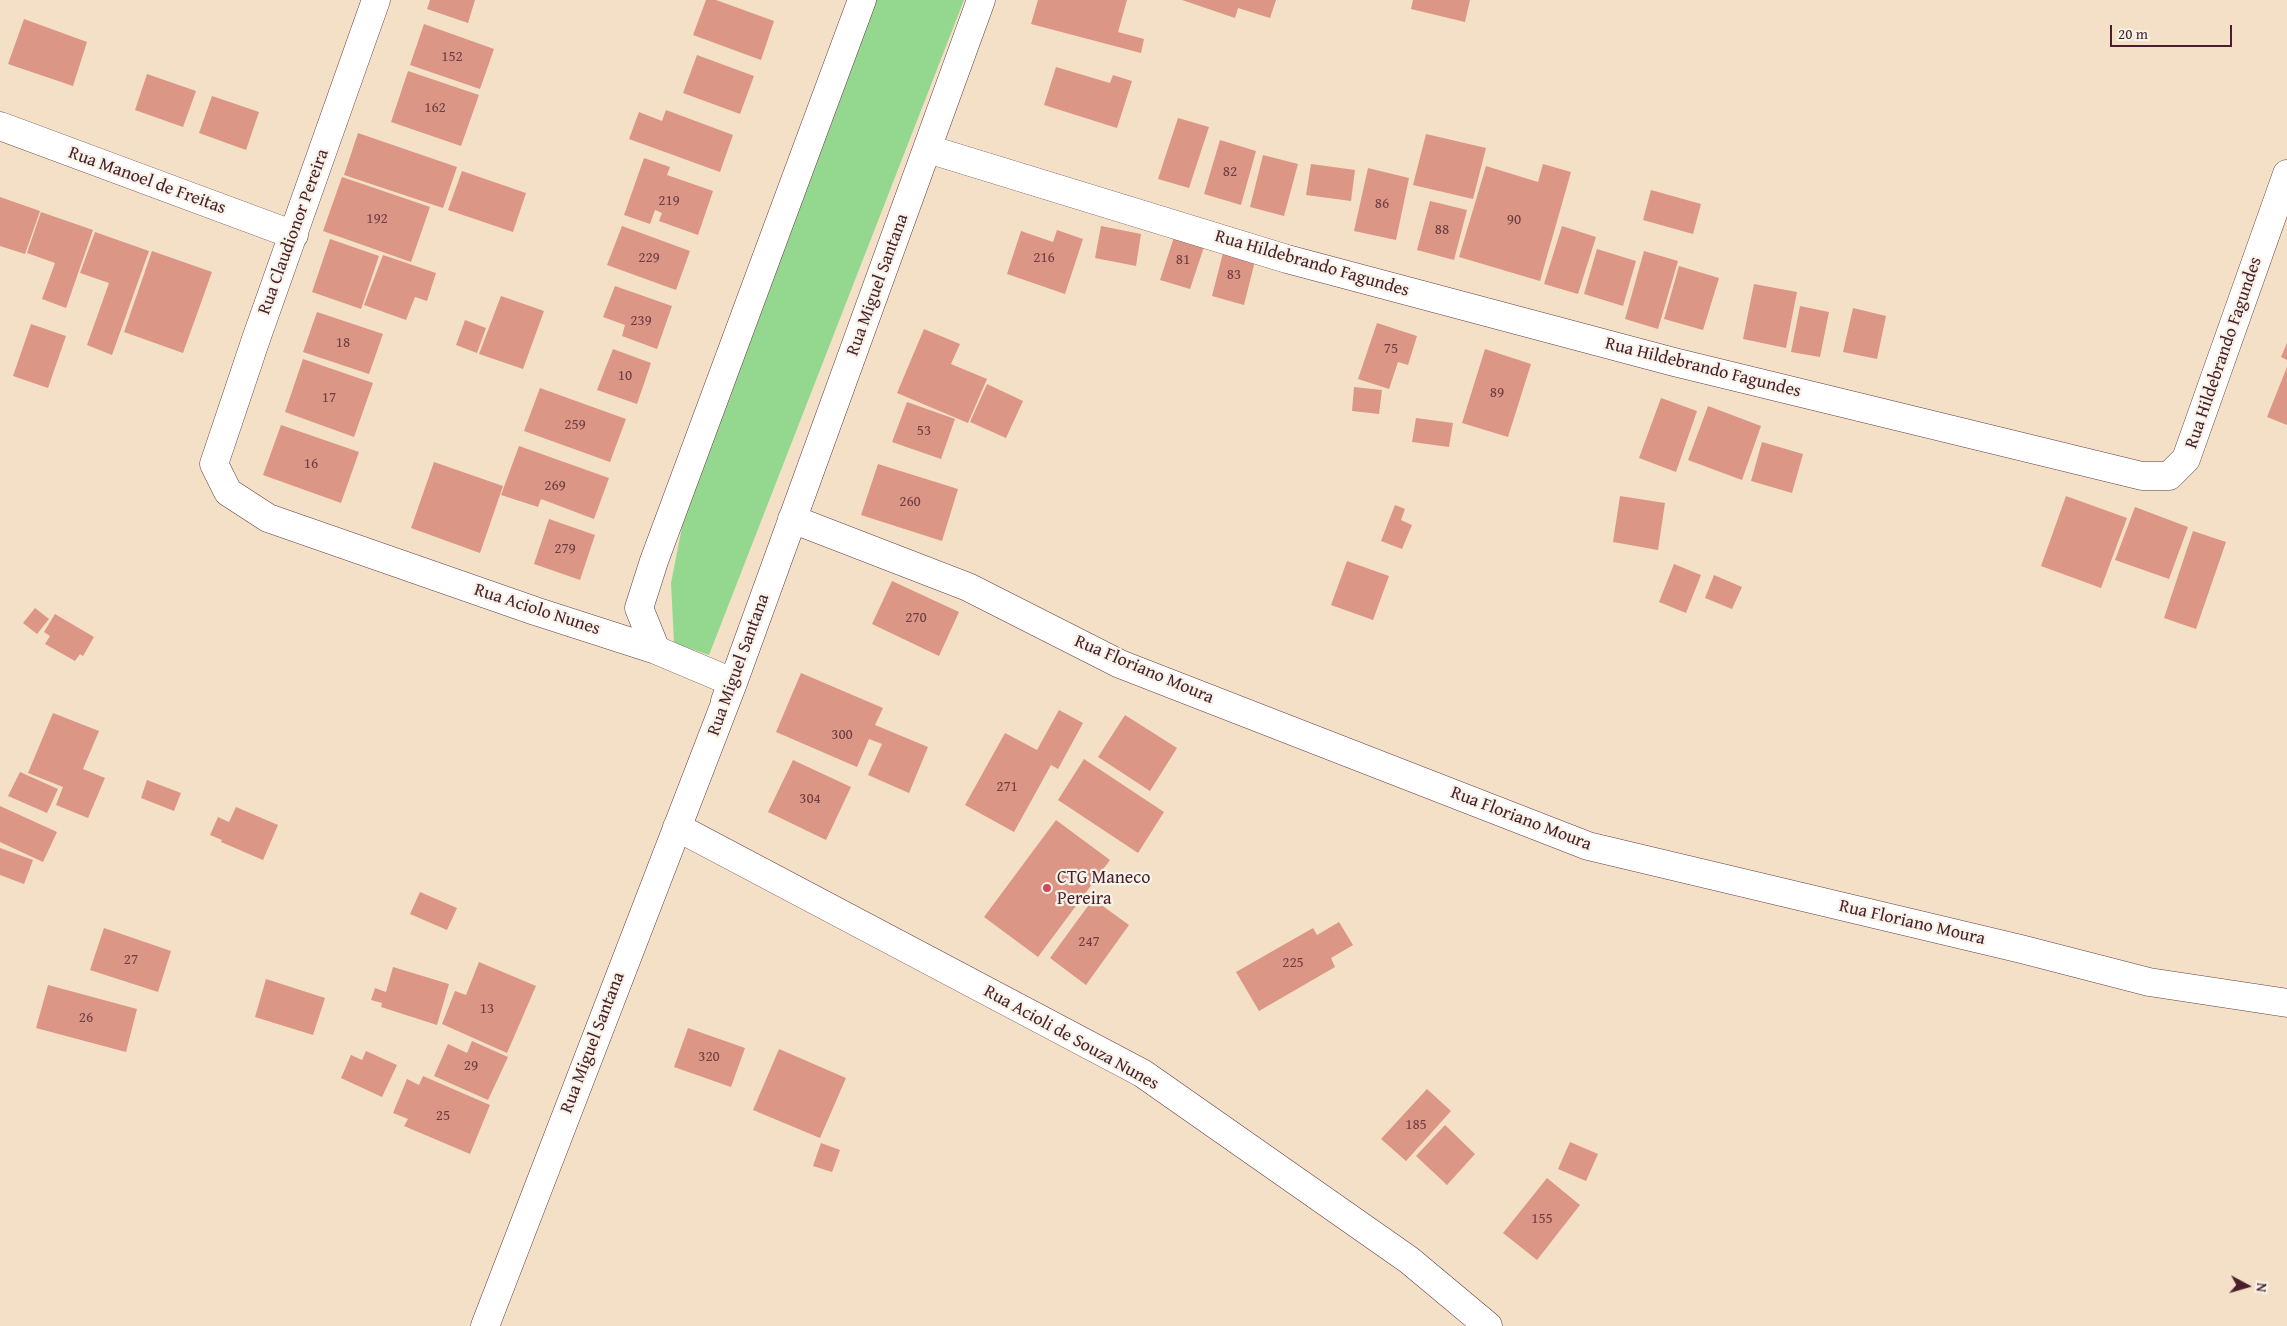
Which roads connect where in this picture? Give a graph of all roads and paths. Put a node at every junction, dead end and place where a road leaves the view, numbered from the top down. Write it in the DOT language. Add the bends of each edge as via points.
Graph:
graph roads {
  1 [pos="376,0"];
  2 [pos="862,0"];
  3 [pos="981,0"];
  4 [pos="0,126"];
  5 [pos="928,149"];
  6 [pos="2287,174"];
  7 [pos="294,235"];
  8 [pos="214,464"];
  9 [pos="792,519"];
  10 [pos="656,650"];
  11 [pos="677,826"];
  12 [pos="2287,1003"];
  13 [pos="485,1326"];
  14 [pos="1488,1326"];
  1 -- 7 [label="street, Rua Claudionor Pereira"];
  2 -- 10 [label="street" via="638,608"];
  3 -- 5 [label="street, Rua Miguel Santana"];
  4 -- 7 [label="street, Rua Manoel de Freitas"];
  5 -- 6 [label="street, Rua Hildebrando Fagundes" via="1287,259 1674,362 2142,476 2169,476 2186,459"];
  5 -- 9 [label="street, Rua Miguel Santana"];
  7 -- 8 [label="street, Rua Claudionor Pereira"];
  8 -- 10 [label="street, Rua Aciolo Nunes" via="228,492 268,518"];
  9 -- 11 [label="street, Rua Miguel Santana" via="734,683"];
  9 -- 12 [label="street, Rua Floriano Moura" via="968,587 1120,664 1588,846 2149,982"];
  10 -- 11 [label="street, Rua Aciolo Nunes" via="732,682"];
  11 -- 13 [label="street, Rua Miguel Santana"];
  11 -- 14 [label="street, Rua Acioli de Souza Nunes" via="1142,1073 1410,1260"];
}
